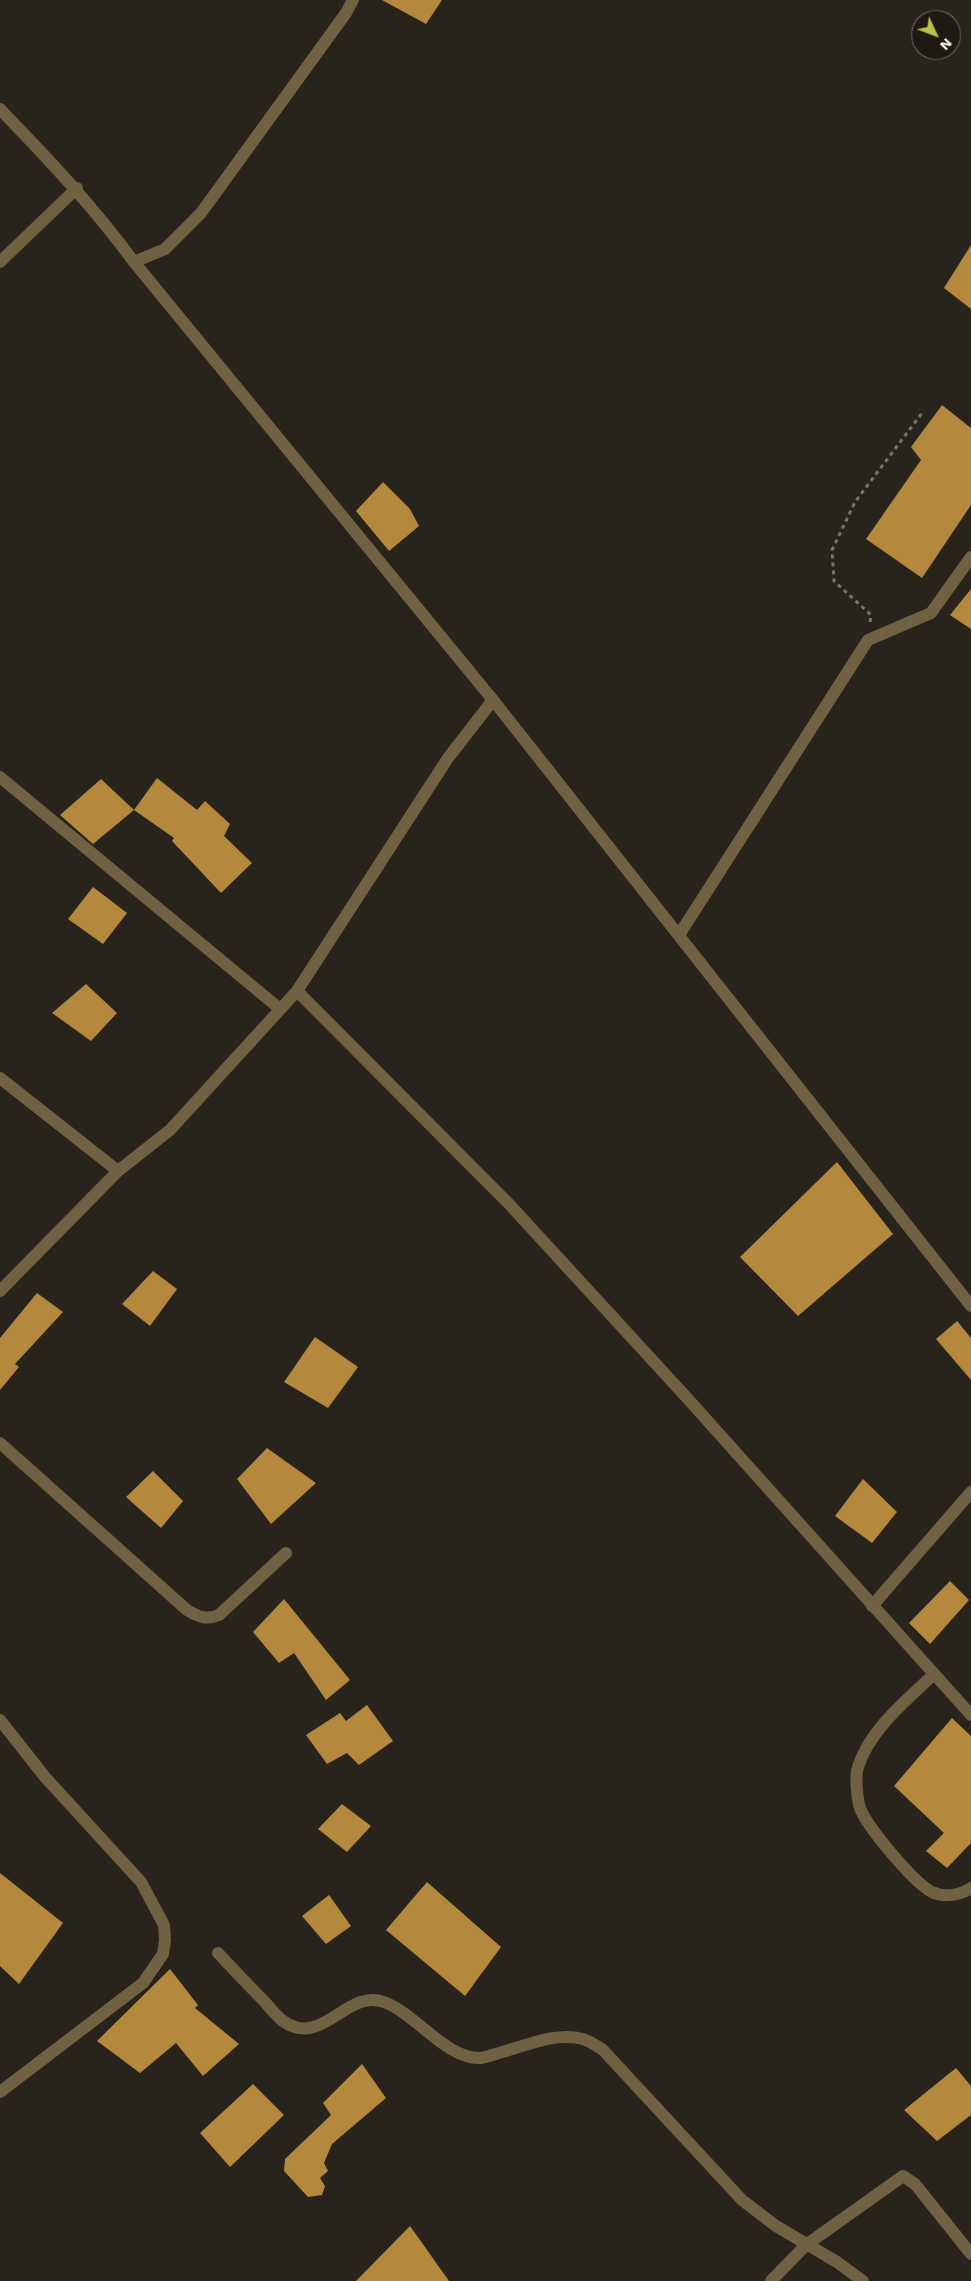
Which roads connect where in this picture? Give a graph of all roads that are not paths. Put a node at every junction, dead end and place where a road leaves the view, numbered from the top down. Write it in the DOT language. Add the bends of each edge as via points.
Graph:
graph roads {
  1 [pos="353,0"];
  2 [pos="0,109"];
  3 [pos="77,188"];
  4 [pos="0,262"];
  5 [pos="134,262"];
  6 [pos="971,557"];
  7 [pos="493,700"];
  8 [pos="0,777"];
  9 [pos="679,935"];
  10 [pos="297,991"];
  11 [pos="280,1009"];
  12 [pos="0,1078"];
  13 [pos="118,1171"];
  14 [pos="0,1291"];
  15 [pos="971,1306"];
  16 [pos="0,1443"];
  17 [pos="971,1492"];
  18 [pos="286,1553"];
  19 [pos="872,1606"];
  20 [pos="934,1674"];
  21 [pos="971,1715"];
  22 [pos="0,1720"];
  23 [pos="971,1888"];
  24 [pos="218,1953"];
  25 [pos="0,2092"];
  26 [pos="806,2244"];
  27 [pos="971,2254"];
  28 [pos="771,2281"];
  29 [pos="863,2281"];
  1 -- 5 [label="street" via="201,213 165,249"];
  2 -- 3 [label="street"];
  3 -- 4 [label="street"];
  3 -- 5 [label="street"];
  5 -- 7 [label="street"];
  6 -- 9 [label="street" via="931,613 868,640"];
  7 -- 9 [label="street"];
  7 -- 10 [label="street" via="448,758"];
  8 -- 11 [label="street"];
  9 -- 15 [label="street"];
  10 -- 11 [label="street"];
  10 -- 19 [label="street" via="510,1205"];
  11 -- 13 [label="street" via="170,1130"];
  12 -- 13 [label="street"];
  13 -- 14 [label="street"];
  16 -- 18 [label="street" via="197,1616 219,1615"];
  17 -- 19 [label="street"];
  19 -- 20 [label="street"];
  20 -- 21 [label="street"];
  20 -- 23 [label="street" via="882,1726 866,1748 857,1769 859,1806 878,1838 932,1892 955,1896"];
  22 -- 25 [label="street" via="45,1777 141,1882 164,1925 165,1940 159,1961 143,1983"];
  24 -- 26 [label="street" via="283,2021 298,2028 313,2029 350,2007 368,2000 380,2000 395,2006 464,2056 481,2058 543,2040 584,2039 603,2050 742,2200"];
  26 -- 27 [label="street" via="903,2176 915,2184"];
  26 -- 28 [label="street"];
  26 -- 29 [label="street"];
}
